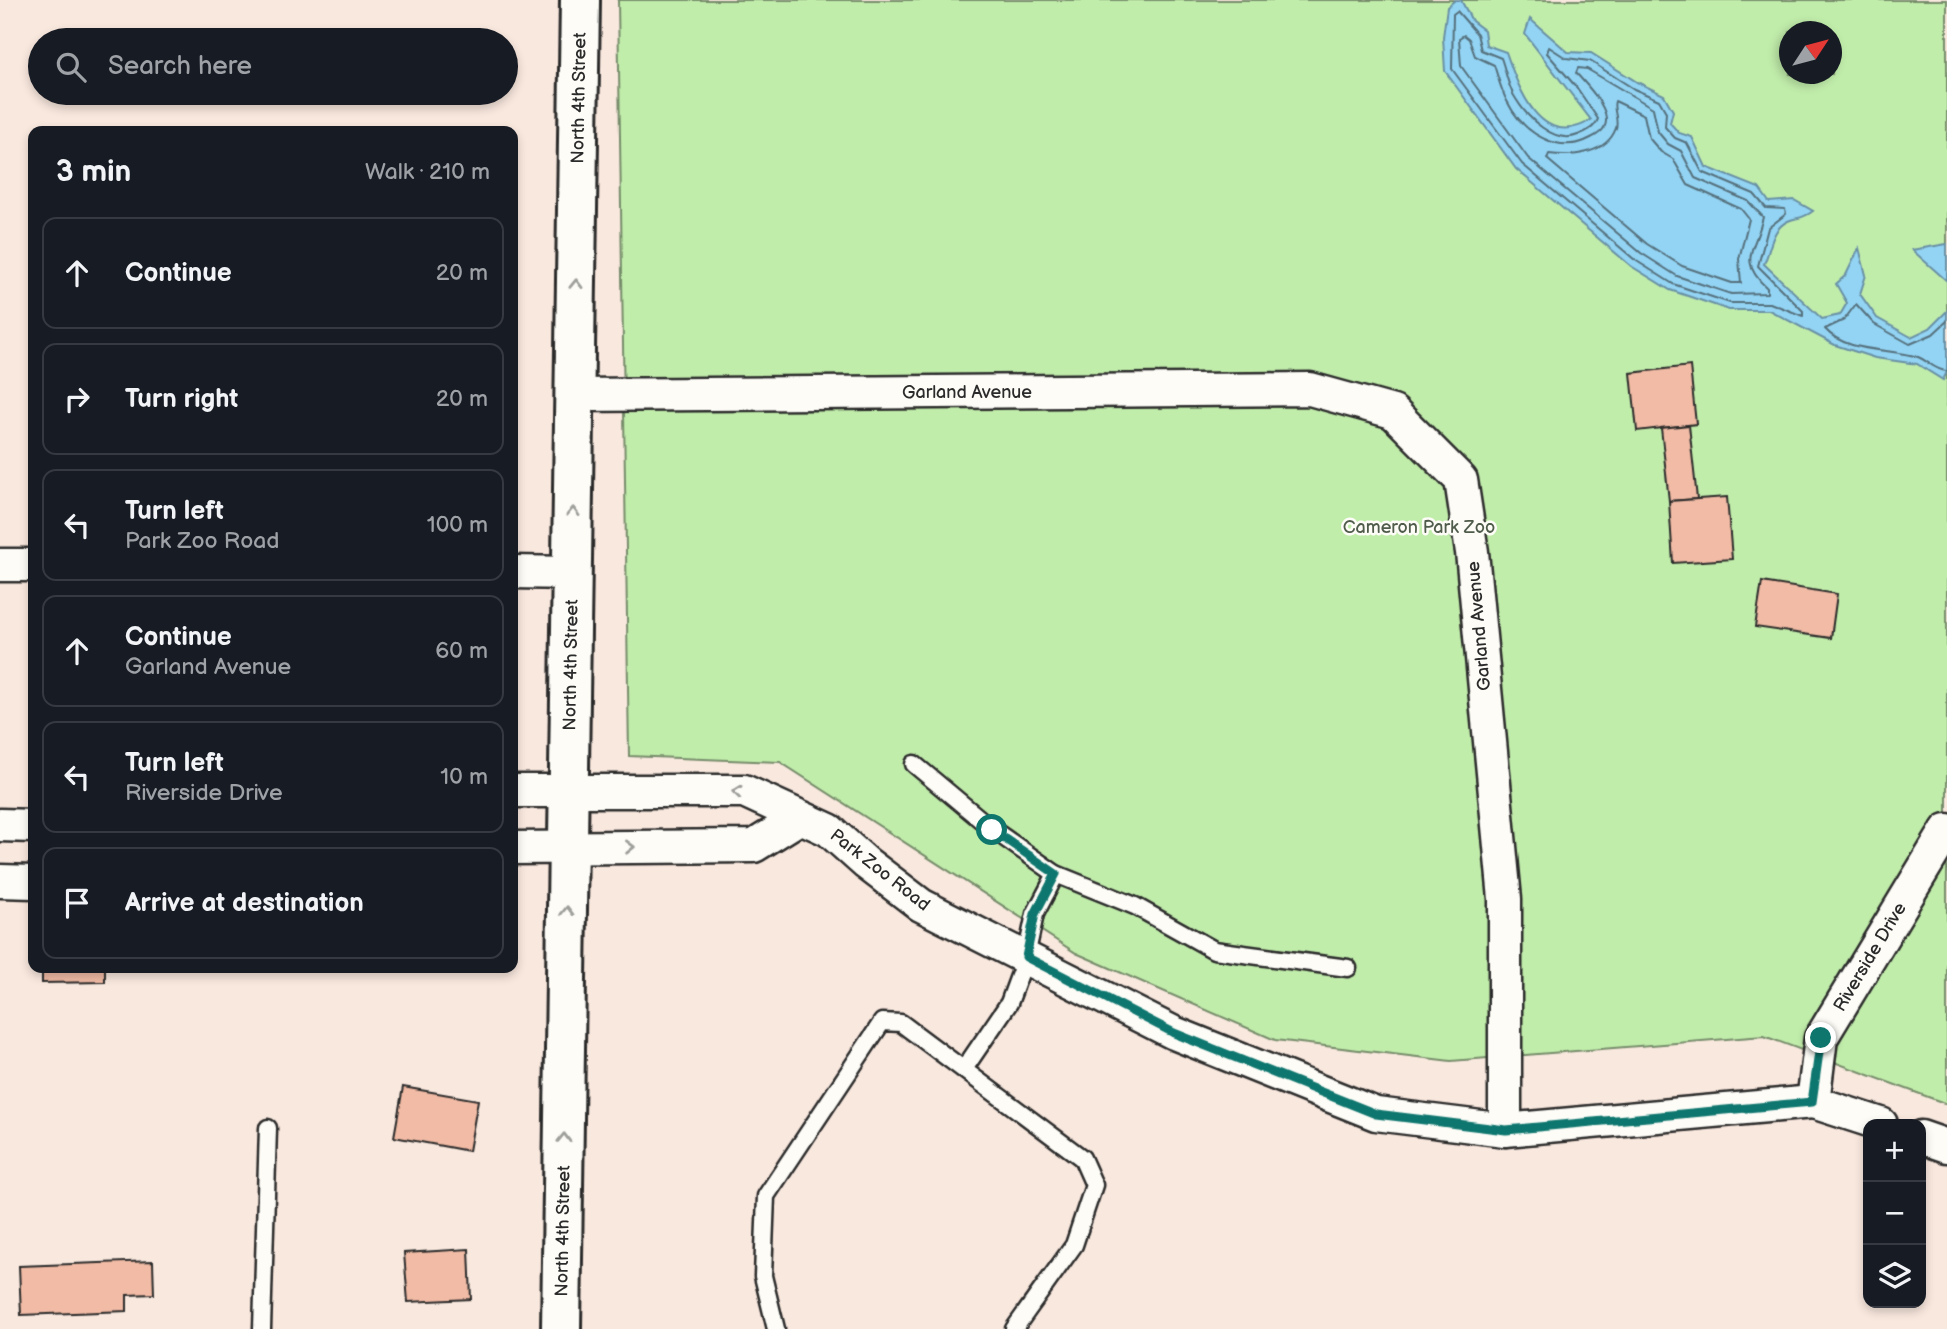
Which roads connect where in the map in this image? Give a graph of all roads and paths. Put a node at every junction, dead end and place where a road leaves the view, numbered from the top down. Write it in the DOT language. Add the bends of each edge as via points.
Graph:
graph roads {
  1 [pos="580,0"];
  2 [pos="575,395"];
  3 [pos="0,565"];
  4 [pos="28,565"];
  5 [pos="518,572"];
  6 [pos="572,573"];
  7 [pos="914,764"];
  8 [pos="518,790"];
  9 [pos="569,791"];
  10 [pos="799,818"];
  11 [pos="0,825"];
  12 [pos="28,826"];
  13 [pos="1947,830"];
  14 [pos="518,848"];
  15 [pos="568,848"];
  16 [pos="1056,874"];
  17 [pos="0,881"];
  18 [pos="28,882"];
  19 [pos="1026,957"];
  20 [pos="1349,968"];
  21 [pos="964,1069"];
  22 [pos="1812,1102"];
  23 [pos="1865,1119"];
  24 [pos="268,1128"];
  25 [pos="1506,1130"];
  26 [pos="1926,1139"];
  27 [pos="1947,1146"];
  28 [pos="262,1329"];
  29 [pos="561,1329"];
  30 [pos="776,1329"];
  31 [pos="1014,1329"];
  2 -- 1 [label="main road, North 4th Street, one-way"];
  6 -- 2 [label="main road, North 4th Street, one-way"];
  2 -- 25 [label="street, Garland Avenue" via="1310,389 1393,412 1461,480 1472,552 1504,899"];
  3 -- 4 [label="street"];
  5 -- 6 [label="street"];
  6 -- 9 [label="main road, North 4th Street"];
  7 -- 16 [label="lane" via="992,830"];
  8 -- 9 [label="street, Park Zoo Road"];
  10 -- 9 [label="street, Park Zoo Road, one-way" via="744,790"];
  9 -- 15 [label="main road, North 4th Street"];
  15 -- 10 [label="street, one-way" via="754,846"];
  10 -- 19 [label="street, Park Zoo Road" via="830,830 921,905"];
  11 -- 12 [label="street"];
  13 -- 22 [label="street, Riverside Drive" via="1821,1038"];
  14 -- 15 [label="street"];
  29 -- 15 [label="main road, North 4th Street, one-way"];
  16 -- 19 [label="lane" via="1035,914"];
  16 -- 20 [label="lane" via="1135,906 1214,950"];
  17 -- 18 [label="street"];
  19 -- 21 [label="lane" via="1009,1003"];
  19 -- 25 [label="street, Park Zoo Road" via="1174,1033 1376,1114"];
  21 -- 30 [label="lane" via="901,1023 882,1022 766,1196 763,1276"];
  21 -- 31 [label="lane" via="1082,1158 1094,1185 1074,1245"];
  22 -- 23 [label="street"];
  22 -- 25 [label="street"];
  24 -- 28 [label="lane"];
  26 -- 27 [label="street"];
}
